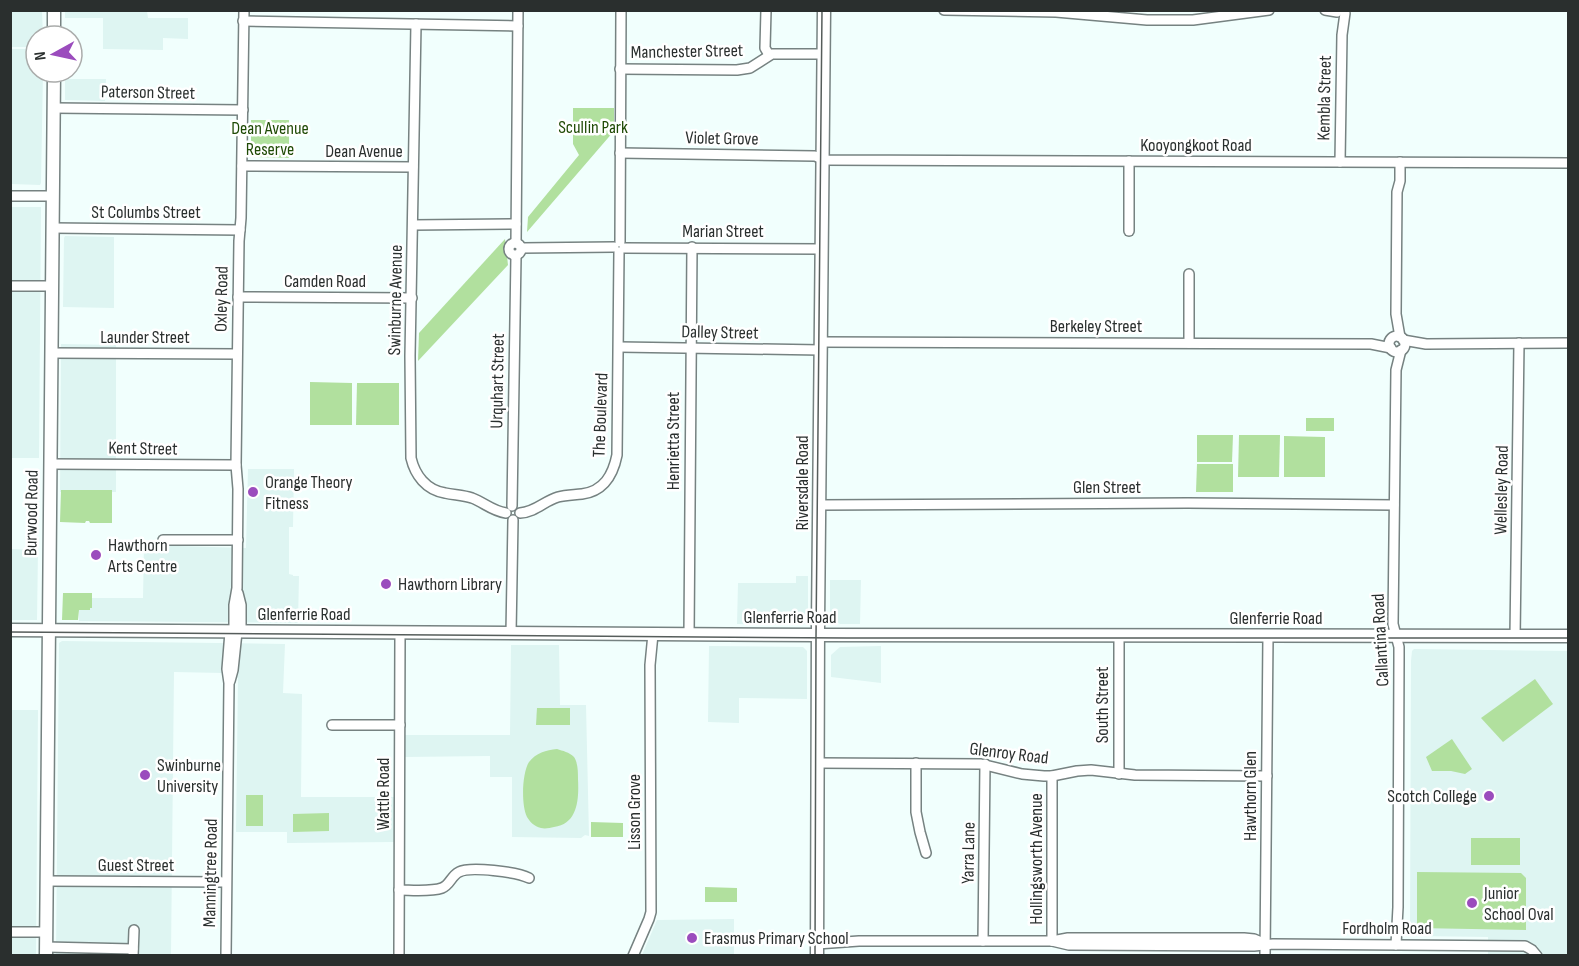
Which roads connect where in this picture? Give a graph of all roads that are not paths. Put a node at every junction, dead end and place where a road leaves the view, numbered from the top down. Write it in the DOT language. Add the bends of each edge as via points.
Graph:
graph roads {
  1 [pos="244,10"];
  2 [pos="518,10"];
  3 [pos="621,10"];
  4 [pos="766,10"];
  5 [pos="824,10"];
  6 [pos="944,10"];
  7 [pos="1269,10"];
  8 [pos="1326,10"];
  9 [pos="1056,11"];
  10 [pos="1344,12"];
  11 [pos="243,21"];
  12 [pos="416,24"];
  13 [pos="518,26"];
  14 [pos="824,54"];
  15 [pos="769,55"];
  16 [pos="620,69"];
  17 [pos="54,84"];
  18 [pos="54,108"];
  19 [pos="243,110"];
  20 [pos="620,153"];
  21 [pos="823,159"];
  22 [pos="1129,161"];
  23 [pos="1340,162"];
  24 [pos="1397,162"];
  25 [pos="1569,163"];
  26 [pos="242,166"];
  27 [pos="413,168"];
  28 [pos="10,196"];
  29 [pos="53,196"];
  30 [pos="516,224"];
  31 [pos="413,225"];
  32 [pos="52,228"];
  33 [pos="240,230"];
  34 [pos="1129,231"];
  35 [pos="619,247"];
  36 [pos="692,247"];
  37 [pos="518,249"];
  38 [pos="821,249"];
  39 [pos="1189,274"];
  40 [pos="10,286"];
  41 [pos="52,286"];
  42 [pos="238,297"];
  43 [pos="412,298"];
  44 [pos="1189,343"];
  45 [pos="1397,344"];
  46 [pos="1519,344"];
  47 [pos="1569,344"];
  48 [pos="821,346"];
  49 [pos="619,347"];
  50 [pos="690,348"];
  51 [pos="51,353"];
  52 [pos="237,354"];
  53 [pos="50,464"];
  54 [pos="236,465"];
  55 [pos="820,505"];
  56 [pos="1394,505"];
  57 [pos="513,513"];
  58 [pos="163,540"];
  59 [pos="238,540"];
  60 [pos="10,630"];
  61 [pos="48,631"];
  62 [pos="235,632"];
  63 [pos="400,633"];
  64 [pos="511,633"];
  65 [pos="650,634"];
  66 [pos="689,635"];
  67 [pos="818,635"];
  68 [pos="1119,636"];
  69 [pos="1268,636"];
  70 [pos="1515,636"];
  71 [pos="1569,636"];
  72 [pos="1395,637"];
  73 [pos="332,725"];
  74 [pos="400,725"];
  75 [pos="818,763"];
  76 [pos="916,763"];
  77 [pos="985,764"];
  78 [pos="1119,774"];
  79 [pos="1052,776"];
  80 [pos="1267,776"];
  81 [pos="926,853"];
  82 [pos="529,878"];
  83 [pos="46,881"];
  84 [pos="226,882"];
  85 [pos="399,890"];
  86 [pos="134,930"];
  87 [pos="10,932"];
  88 [pos="46,932"];
  89 [pos="983,941"];
  90 [pos="1052,941"];
  91 [pos="1266,944"];
  92 [pos="1399,945"];
  93 [pos="1442,945"];
  94 [pos="817,946"];
  95 [pos="46,951"];
  96 [pos="133,952"];
  97 [pos="226,956"];
  98 [pos="399,956"];
  99 [pos="633,956"];
  100 [pos="1265,956"];
  101 [pos="1442,956"];
  102 [pos="1537,956"];
  1 -- 11 [label="street, Oxley Road"];
  2 -- 13 [label="street, Urquhart Street"];
  3 -- 16 [label="street, The Boulevard"];
  4 -- 15 [label="street" via="765,48"];
  5 -- 14 [label="main road, Riversdale Road"];
  6 -- 9 [label="street"];
  7 -- 9 [label="street" via="1193,20 1146,20"];
  8 -- 10 [label="street"];
  10 -- 23 [label="street, Kembla Street"];
  11 -- 12 [label="street"];
  11 -- 19 [label="street, Oxley Road"];
  12 -- 13 [label="street"];
  12 -- 27 [label="street, Swinburne Avenue"];
  13 -- 30 [label="street, Urquhart Street"];
  14 -- 15 [label="street, Manchester Street"];
  14 -- 21 [label="main road, Riversdale Road"];
  15 -- 16 [label="street, Manchester Street" via="750,68 737,70"];
  16 -- 20 [label="street, The Boulevard"];
  17 -- 18 [label="main road, Burwood Road"];
  18 -- 19 [label="street, Paterson Street"];
  18 -- 29 [label="main road, Burwood Road"];
  19 -- 26 [label="street, Oxley Road"];
  20 -- 21 [label="street, Violet Grove"];
  20 -- 35 [label="street, The Boulevard"];
  21 -- 22 [label="street, Kooyongkoot Road"];
  21 -- 38 [label="main road, Riversdale Road"];
  22 -- 23 [label="street, Kooyongkoot Road"];
  22 -- 34 [label="street"];
  23 -- 24 [label="street, Kooyongkoot Road"];
  24 -- 25 [label="street, Kooyongkoot Road"];
  24 -- 45 [label="street, Callantina Road"];
  26 -- 27 [label="street, Dean Avenue"];
  26 -- 33 [label="street, Oxley Road"];
  27 -- 31 [label="street, Swinburne Avenue"];
  28 -- 29 [label="street"];
  29 -- 32 [label="main road, Burwood Road"];
  30 -- 31 [label="street"];
  30 -- 37 [label="street, Urquhart Street"];
  31 -- 43 [label="street, Swinburne Avenue"];
  32 -- 33 [label="street, St Columbs Street"];
  32 -- 41 [label="main road, Burwood Road"];
  33 -- 42 [label="street, Oxley Road"];
  35 -- 36 [label="street, Marian Street"];
  35 -- 37 [label="street, Marian Street"];
  35 -- 49 [label="street, The Boulevard"];
  36 -- 38 [label="street, Marian Street"];
  36 -- 50 [label="street, Henrietta Street"];
  37 -- 57 [label="street, Urquhart Street"];
  38 -- 48 [label="main road, Riversdale Road"];
  39 -- 44 [label="street"];
  40 -- 41 [label="street"];
  41 -- 51 [label="main road, Burwood Road"];
  42 -- 43 [label="street, Camden Road"];
  42 -- 52 [label="street, Oxley Road"];
  43 -- 57 [label="street, Swinburne Avenue" via="411,458 416,472 432,489 469,497 496,512"];
  44 -- 45 [label="street, Berkeley Street"];
  44 -- 48 [label="street, Berkeley Street"];
  45 -- 46 [label="street, Berkeley Street"];
  45 -- 56 [label="street, Callantina Road"];
  46 -- 47 [label="street, Berkeley Street"];
  46 -- 70 [label="street, Wellesley Road"];
  48 -- 50 [label="street, Dalley Street"];
  48 -- 55 [label="main road, Riversdale Road"];
  49 -- 50 [label="street, Dalley Street"];
  49 -- 57 [label="street, The Boulevard" via="617,455 611,474 598,489 558,497 529,512"];
  50 -- 66 [label="street, Henrietta Street"];
  51 -- 52 [label="street, Launder Street"];
  51 -- 53 [label="main road, Burwood Road"];
  52 -- 54 [label="street, Oxley Road"];
  53 -- 54 [label="street, Kent Street"];
  53 -- 61 [label="main road, Burwood Road"];
  54 -- 59 [label="street, Oxley Road"];
  55 -- 56 [label="street, Glen Street"];
  55 -- 67 [label="main road, Riversdale Road"];
  56 -- 72 [label="street, Callantina Road"];
  57 -- 64 [label="street, Urquhart Street"];
  58 -- 59 [label="street"];
  59 -- 62 [label="street, Oxley Road"];
  60 -- 61 [label="main road, Glenferrie Road"];
  61 -- 62 [label="main road, Glenferrie Road"];
  61 -- 83 [label="main road, Burwood Road"];
  62 -- 63 [label="main road, Glenferrie Road"];
  62 -- 84 [label="street, Manningtree Road" via="229,683"];
  63 -- 64 [label="main road, Glenferrie Road"];
  63 -- 74 [label="street, Wattle Road"];
  64 -- 65 [label="main road, Glenferrie Road"];
  65 -- 66 [label="main road, Glenferrie Road"];
  65 -- 99 [label="street, Lisson Grove" via="651,912"];
  66 -- 67 [label="main road, Glenferrie Road"];
  67 -- 68 [label="main road, Glenferrie Road"];
  67 -- 75 [label="main road, Riversdale Road"];
  68 -- 69 [label="main road, Glenferrie Road"];
  68 -- 78 [label="street, South Street"];
  69 -- 72 [label="main road, Glenferrie Road"];
  69 -- 80 [label="street, Hawthorn Glen"];
  70 -- 71 [label="main road, Glenferrie Road"];
  70 -- 72 [label="main road, Glenferrie Road"];
  72 -- 92 [label="street, Callantina Road" via="1399,658"];
  73 -- 74 [label="street"];
  74 -- 85 [label="street, Wattle Road"];
  75 -- 76 [label="street, Glenroy Road"];
  75 -- 94 [label="main road, Riversdale Road"];
  76 -- 77 [label="street, Glenroy Road"];
  76 -- 81 [label="street" via="916,812"];
  77 -- 79 [label="street, Glenroy Road" via="1022,774"];
  77 -- 89 [label="street, Yarra Lane"];
  78 -- 79 [label="street, Glenroy Road" via="1084,770"];
  78 -- 80 [label="street, Glenroy Road"];
  79 -- 90 [label="street, Hollingsworth Avenue"];
  80 -- 91 [label="street, Hawthorn Glen"];
  82 -- 85 [label="street" via="499,870 464,870 439,889"];
  83 -- 84 [label="street, Guest Street"];
  83 -- 88 [label="main road, Burwood Road"];
  84 -- 97 [label="street, Manningtree Road"];
  85 -- 98 [label="street, Wattle Road"];
  86 -- 96 [label="street"];
  87 -- 88 [label="street"];
  88 -- 95 [label="main road, Burwood Road"];
  89 -- 90 [label="street, Fordholm Road"];
  89 -- 94 [label="street, Fordholm Road" via="859,941"];
  90 -- 91 [label="street, Fordholm Road" via="1068,945"];
  91 -- 92 [label="street, Fordholm Road"];
  91 -- 100 [label="street, Hawthorn Glen"];
  92 -- 93 [label="street, Fordholm Road"];
  93 -- 101 [label="street"];
  93 -- 102 [label="street, Fordholm Road" via="1525,946"];
  95 -- 96 [label="street"];
}
